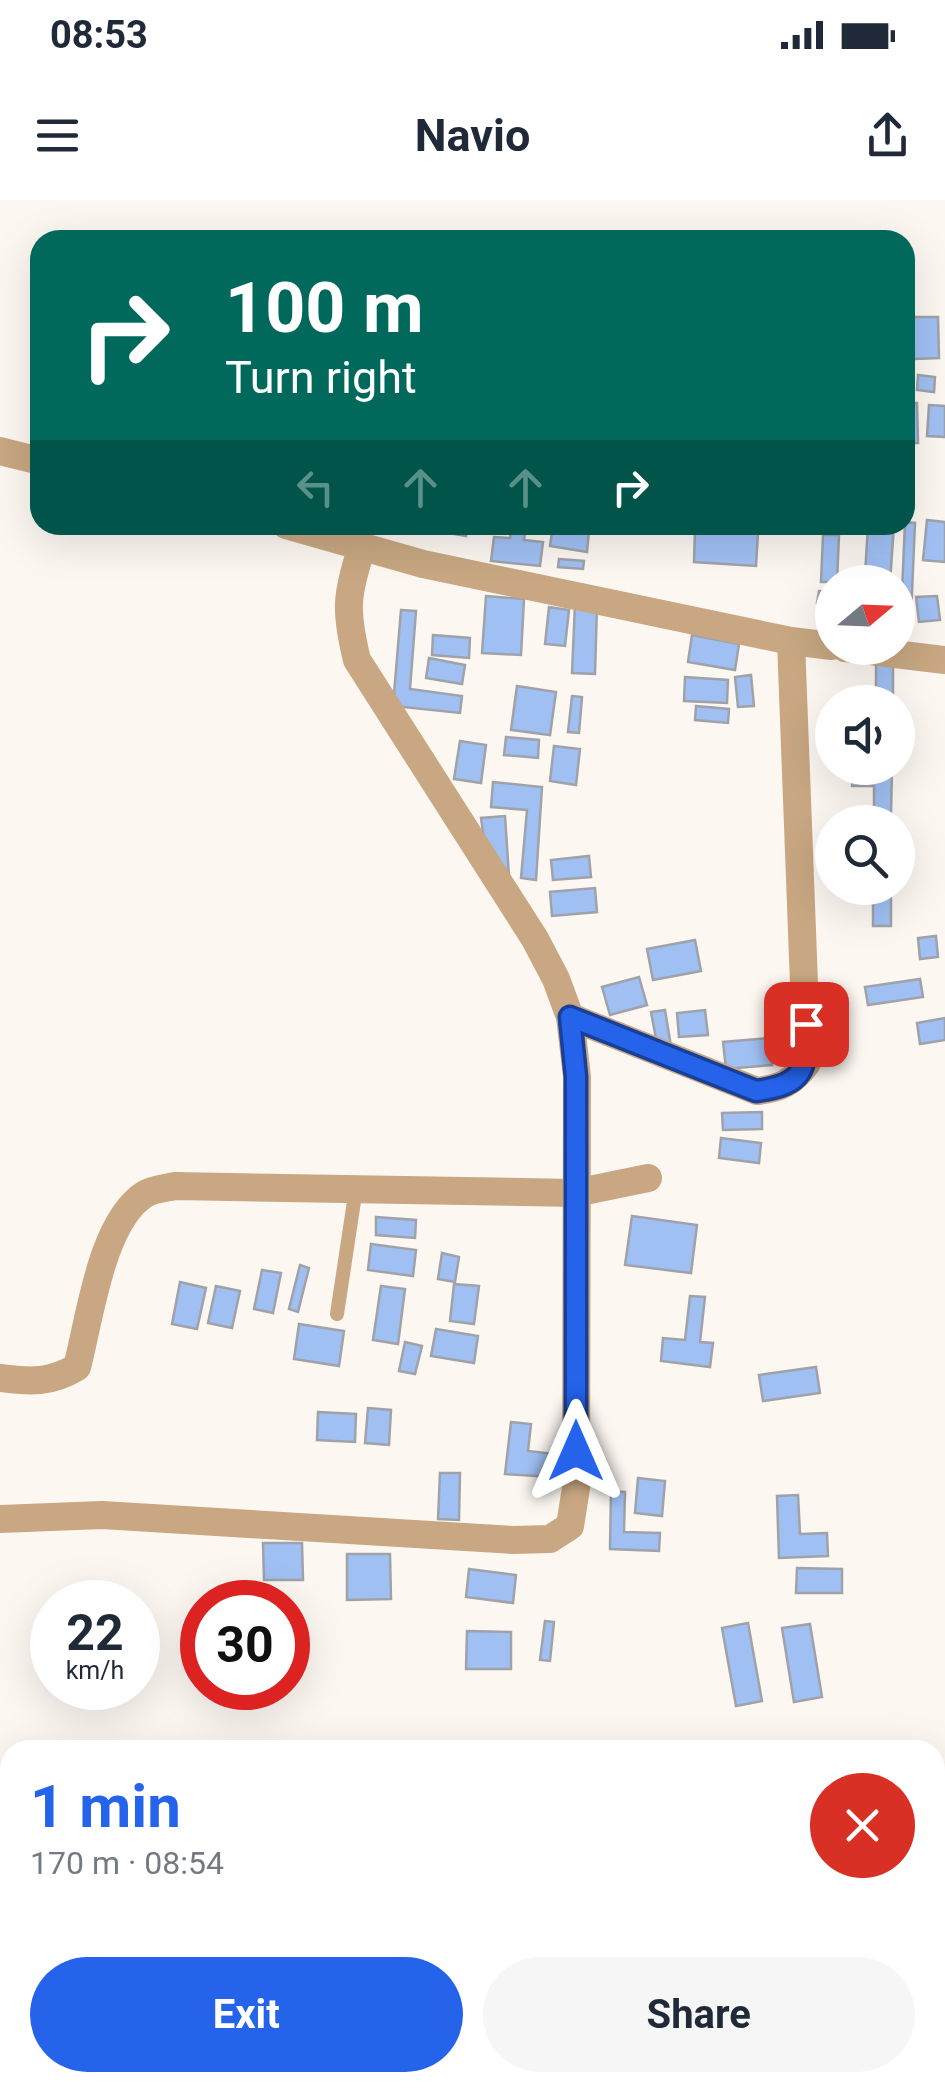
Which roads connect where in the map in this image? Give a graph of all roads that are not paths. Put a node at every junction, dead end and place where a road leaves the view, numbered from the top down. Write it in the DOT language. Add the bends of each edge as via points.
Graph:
graph roads {
  1 [pos="0,451"];
  2 [pos="30,458"];
  3 [pos="321,535"];
  4 [pos="362,547"];
  5 [pos="791,640"];
  6 [pos="815,644"];
  7 [pos="915,656"];
  8 [pos="945,660"];
  9 [pos="570,1017"];
  10 [pos="648,1178"];
  11 [pos="356,1187"];
  12 [pos="574,1193"];
  13 [pos="337,1314"];
  14 [pos="0,1378"];
  15 [pos="0,1519"];
  1 -- 2 [label="street"];
  3 -- 4 [label="street"];
  4 -- 5 [label="street"];
  4 -- 9 [label="street" via="347,620 357,660 534,939"];
  5 -- 6 [label="street"];
  5 -- 9 [label="street" via="807,1062 794,1080 756,1091"];
  7 -- 8 [label="street"];
  9 -- 12 [label="street"];
  10 -- 12 [label="street"];
  11 -- 12 [label="street"];
  11 -- 13 [label="lane"];
  11 -- 14 [label="street" via="176,1186 147,1192 126,1211 107,1245 77,1367 46,1380"];
  12 -- 15 [label="street" via="576,1488 570,1526 550,1539 102,1515"];
}
